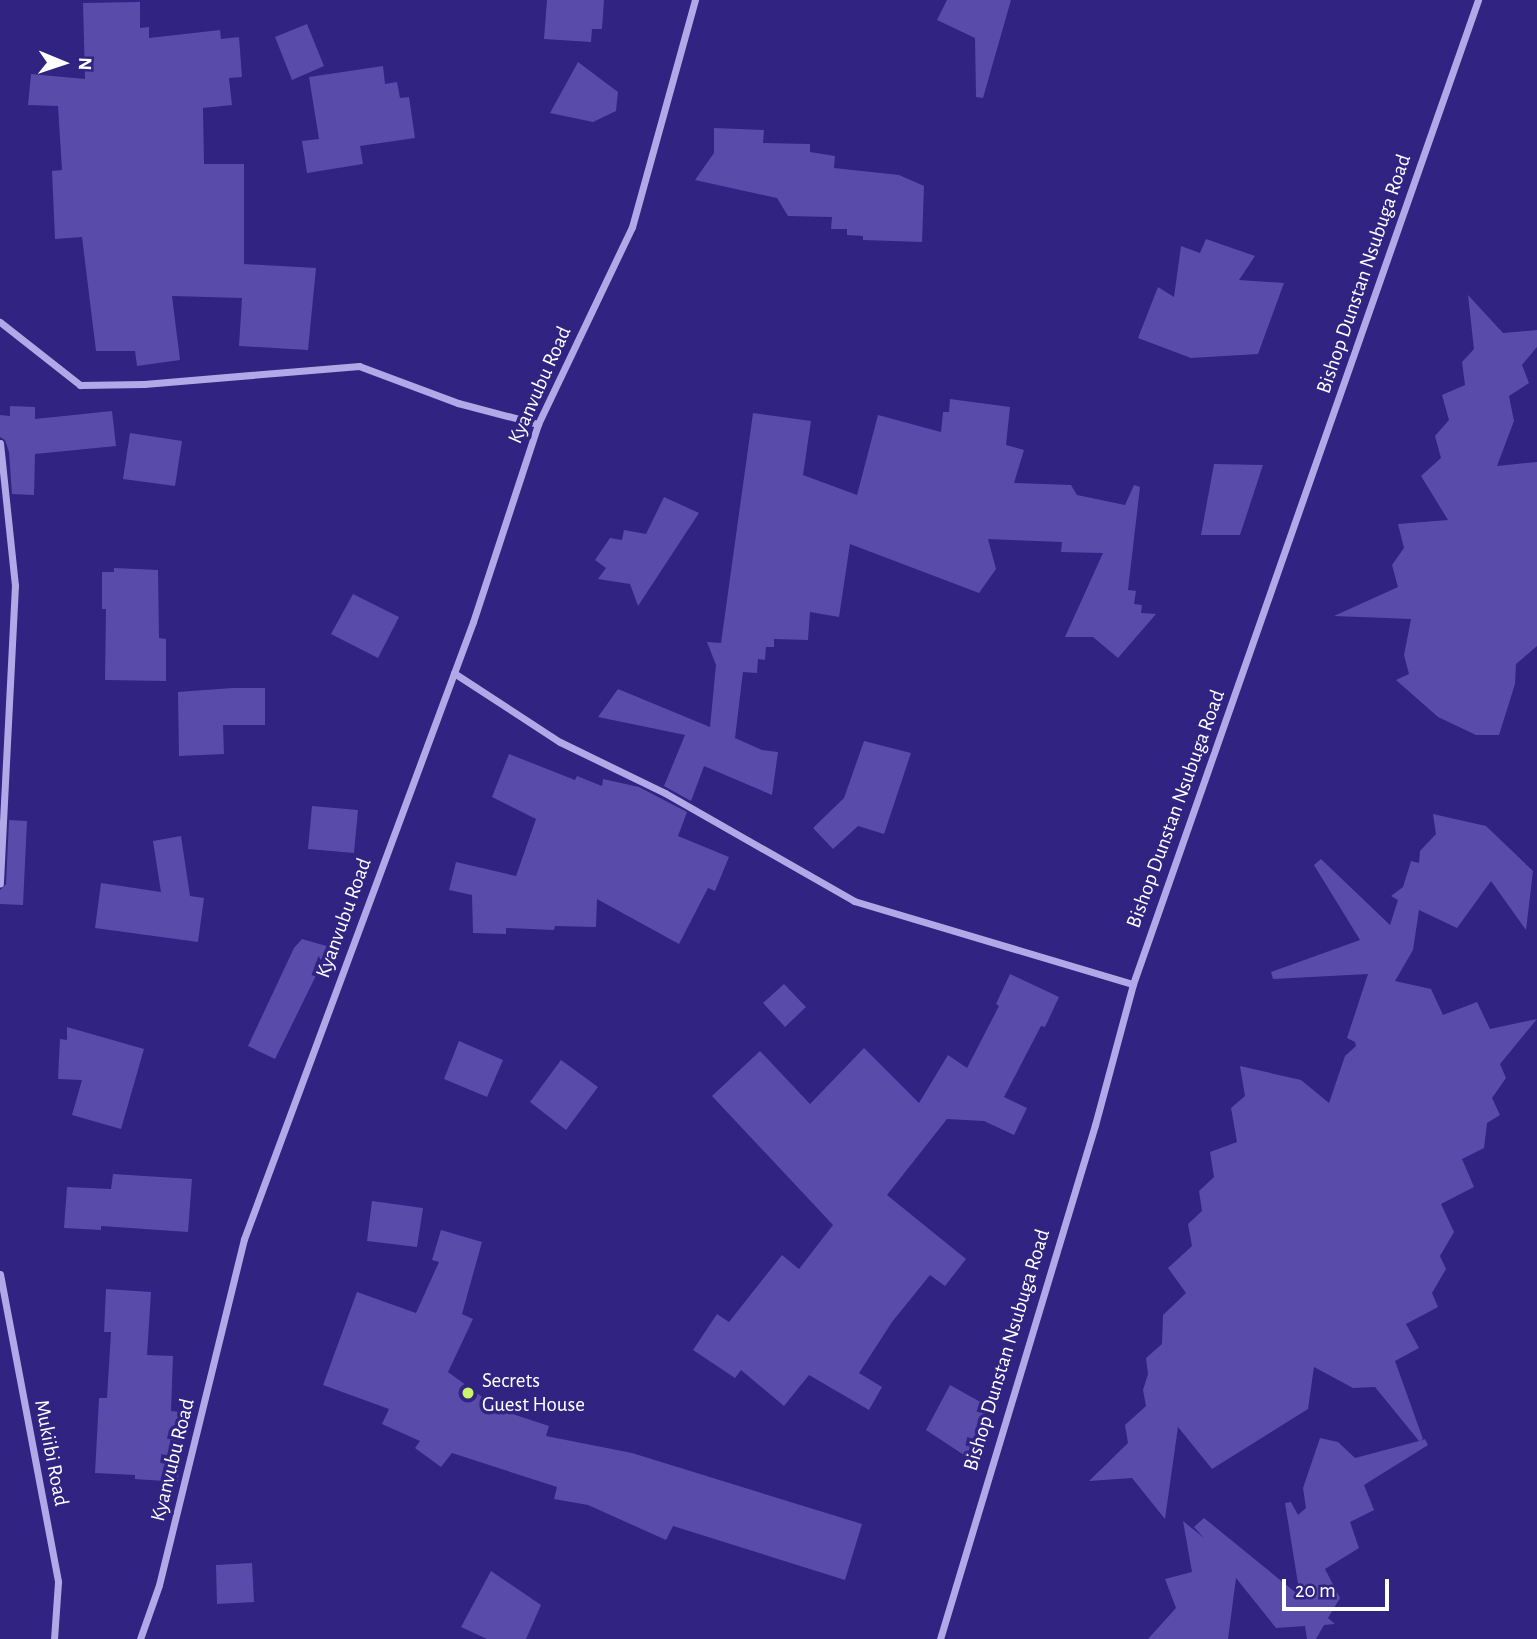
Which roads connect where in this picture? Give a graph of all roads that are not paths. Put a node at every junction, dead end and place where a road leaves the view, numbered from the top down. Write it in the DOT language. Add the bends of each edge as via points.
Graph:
graph roads {
  1 [pos="695,0"];
  2 [pos="1478,0"];
  3 [pos="0,322"];
  4 [pos="538,424"];
  5 [pos="0,443"];
  6 [pos="454,673"];
  7 [pos="0,884"];
  8 [pos="1133,984"];
  9 [pos="0,1274"];
  10 [pos="54,1639"];
  11 [pos="140,1639"];
  12 [pos="940,1639"];
  1 -- 4 [label="street, Kyanvubu Road" via="632,227"];
  2 -- 8 [label="street, Bishop Dunstan Nsubuga Road"];
  3 -- 4 [label="street" via="80,385 359,366 458,403"];
  4 -- 6 [label="street, Kyanvubu Road"];
  5 -- 7 [label="street" via="15,585"];
  6 -- 8 [label="street" via="560,742 665,793 854,901"];
  6 -- 11 [label="street, Kyanvubu Road" via="244,1240 159,1585"];
  8 -- 12 [label="street, Bishop Dunstan Nsubuga Road"];
  9 -- 10 [label="street, Mukiibi Road" via="58,1582"];
}
